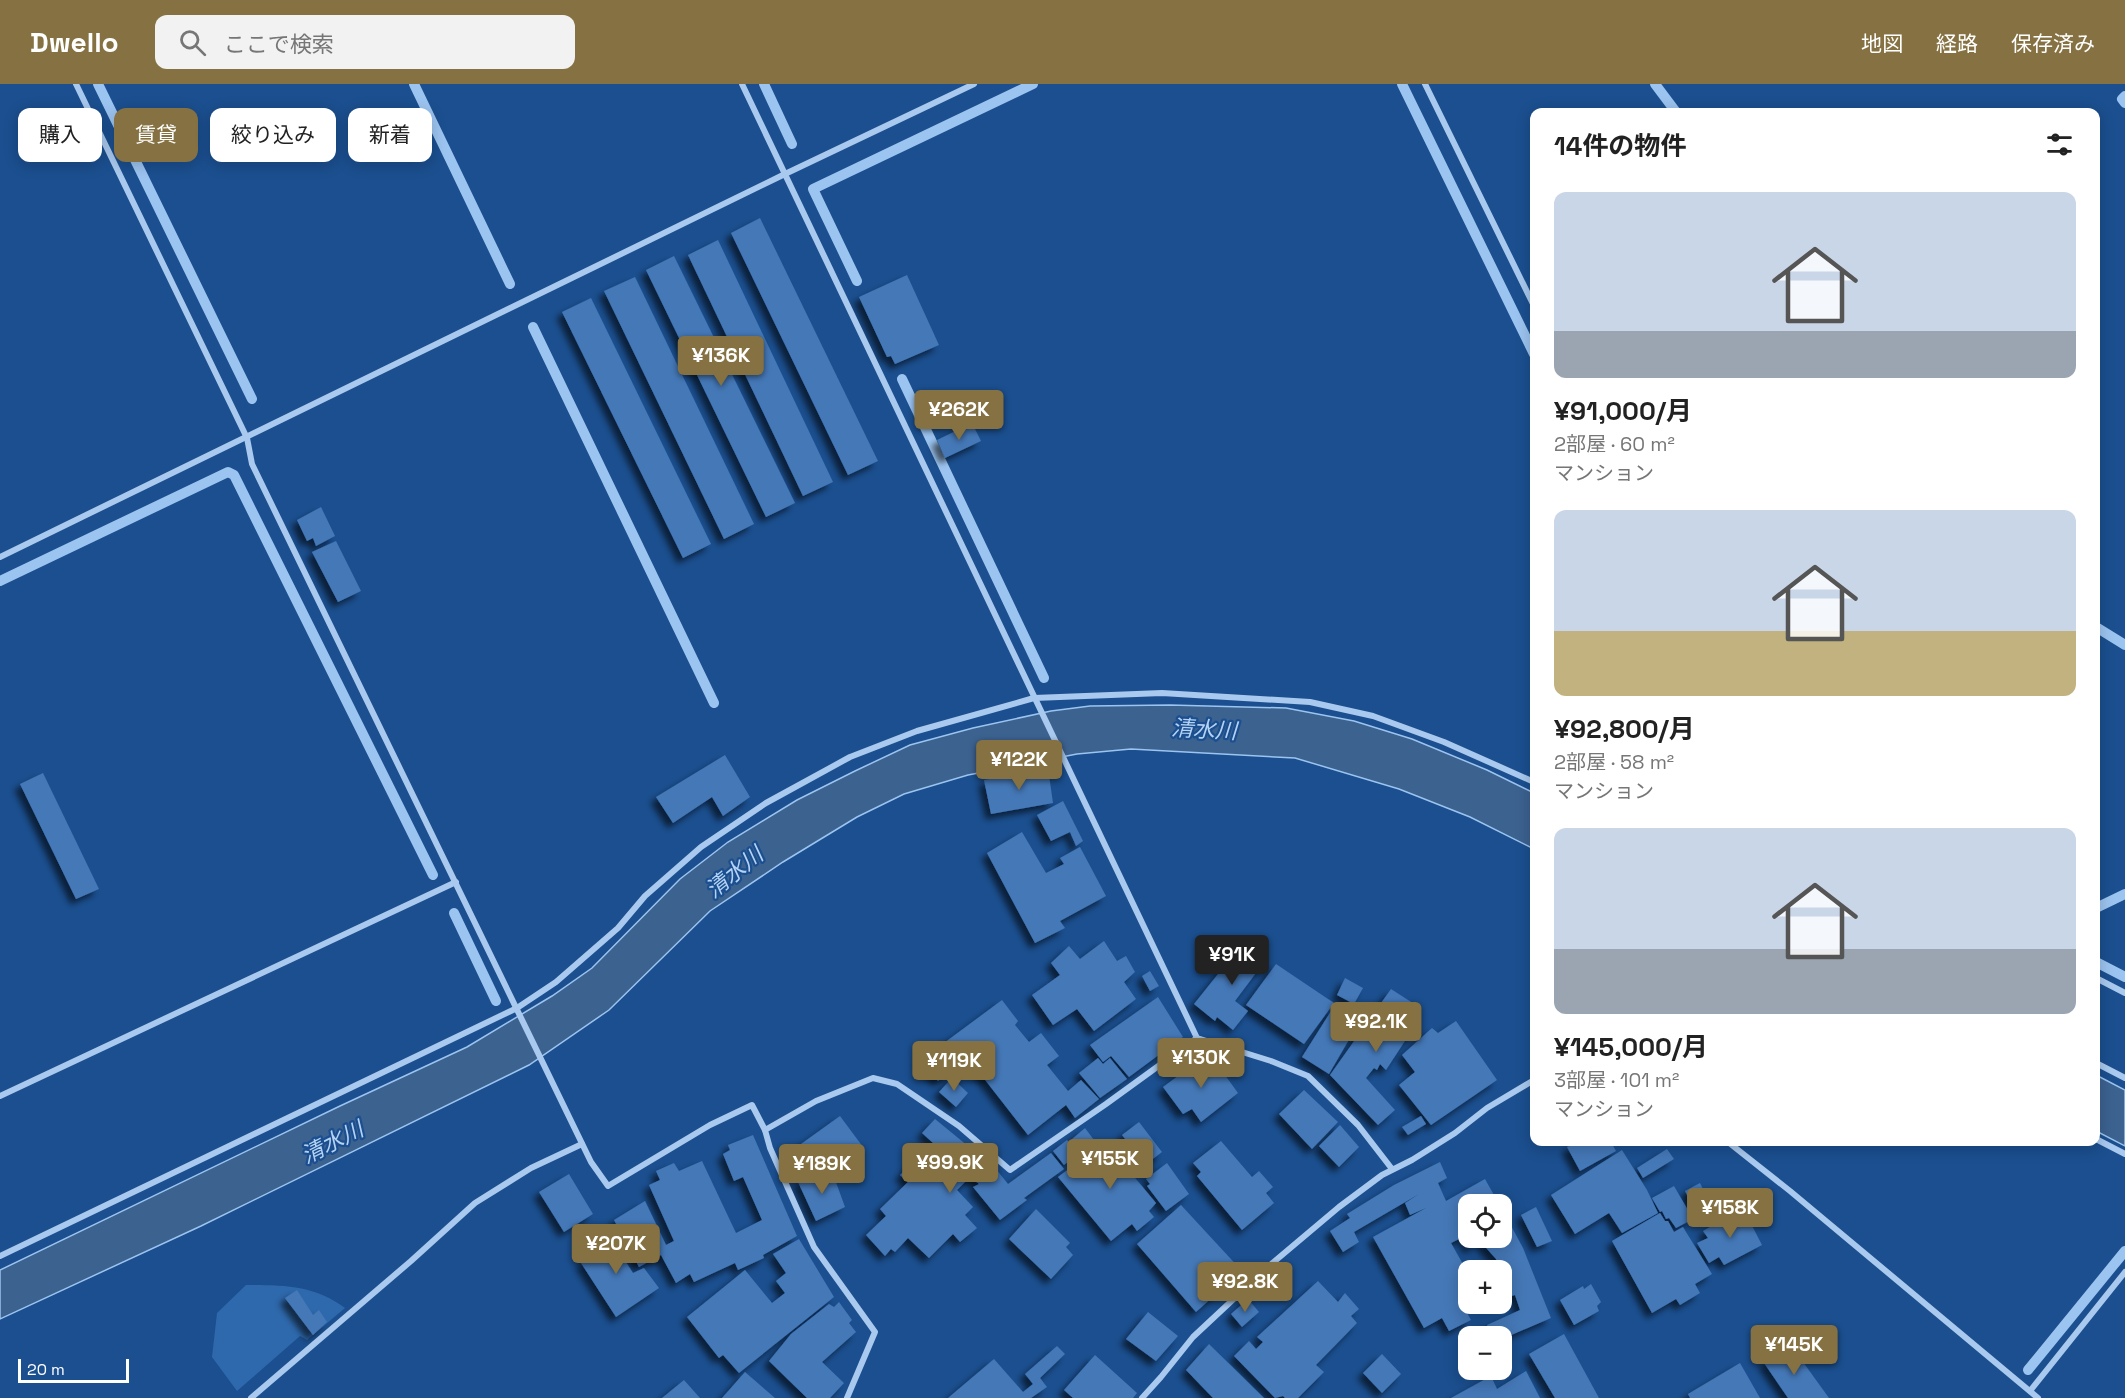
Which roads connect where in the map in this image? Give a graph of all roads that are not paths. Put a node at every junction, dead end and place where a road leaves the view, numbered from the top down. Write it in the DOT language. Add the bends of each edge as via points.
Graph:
graph roads {
  1 [pos="76,84"];
  2 [pos="742,84"];
  3 [pos="974,84"];
  4 [pos="1425,84"];
  5 [pos="785,174"];
  6 [pos="1530,298"];
  7 [pos="247,438"];
  8 [pos="0,556"];
  9 [pos="1034,698"];
  10 [pos="1530,780"];
  11 [pos="456,882"];
  12 [pos="2100,980"];
  13 [pos="2125,993"];
  14 [pos="517,1008"];
  15 [pos="1197,1038"];
  16 [pos="2100,1065"];
  17 [pos="2125,1078"];
  18 [pos="1530,1082"];
  19 [pos="0,1096"];
  20 [pos="765,1130"];
  21 [pos="2100,1141"];
  22 [pos="582,1144"];
  23 [pos="1733,1146"];
  24 [pos="2125,1154"];
  25 [pos="1392,1169"];
  26 [pos="0,1256"];
  27 [pos="2125,1272"];
  28 [pos="2030,1391"];
  29 [pos="251,1398"];
  30 [pos="847,1398"];
  31 [pos="1142,1398"];
  32 [pos="2038,1398"];
  1 -- 7 [label="street"];
  2 -- 5 [label="street"];
  3 -- 5 [label="street"];
  4 -- 6 [label="street"];
  5 -- 7 [label="street"];
  5 -- 9 [label="street"];
  7 -- 8 [label="street"];
  7 -- 11 [label="street" via="252,464"];
  9 -- 10 [label="street" via="1162,693 1310,702 1383,720"];
  9 -- 14 [label="street" via="917,731 850,757 766,803 701,847 645,896 609,936 556,982"];
  9 -- 15 [label="street"];
  11 -- 14 [label="street"];
  11 -- 19 [label="street"];
  12 -- 13 [label="street"];
  14 -- 22 [label="street"];
  14 -- 26 [label="street"];
  15 -- 20 [label="street" via="1010,1170 959,1126 897,1084 873,1078 816,1101"];
  15 -- 25 [label="street" via="1308,1076 1358,1125"];
  16 -- 17 [label="street"];
  18 -- 25 [label="street" via="1412,1160"];
  20 -- 22 [label="street" via="752,1105 608,1185"];
  20 -- 30 [label="street" via="814,1247 875,1332"];
  21 -- 24 [label="street"];
  22 -- 29 [label="street" via="531,1168 475,1203"];
  23 -- 28 [label="street"];
  25 -- 31 [label="street" via="1269,1266 1193,1337"];
  27 -- 28 [label="street"];
  28 -- 32 [label="street"];
}
